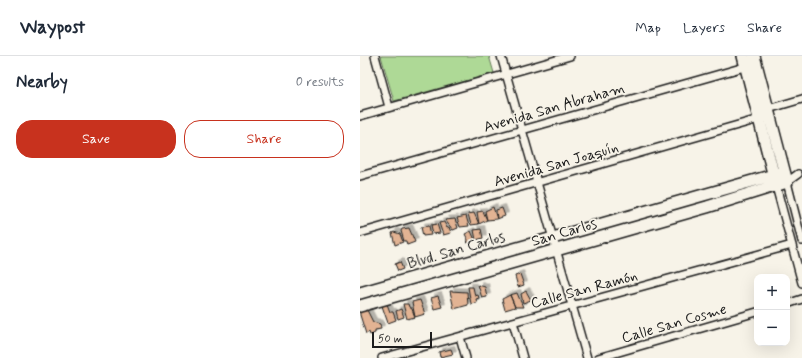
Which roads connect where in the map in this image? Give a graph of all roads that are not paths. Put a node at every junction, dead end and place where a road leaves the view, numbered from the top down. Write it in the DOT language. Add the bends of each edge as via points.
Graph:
graph roads {
  1 [pos="375,56"];
  2 [pos="501,56"];
  3 [pos="570,56"];
  4 [pos="750,61"];
  5 [pos="506,74"];
  6 [pos="802,99"];
  7 [pos="389,107"];
  8 [pos="768,109"];
  9 [pos="360,116"];
  10 [pos="759,119"];
  11 [pos="522,130"];
  12 [pos="800,173"];
  13 [pos="360,176"];
  14 [pos="780,179"];
  15 [pos="537,183"];
  16 [pos="360,233"];
  17 [pos="553,237"];
  18 [pos="802,240"];
  19 [pos="792,245"];
  20 [pos="556,250"];
  21 [pos="802,283"];
  22 [pos="360,293"];
  23 [pos="802,300"];
  24 [pos="790,303"];
  25 [pos="360,306"];
  26 [pos="572,306"];
  27 [pos="754,313"];
  28 [pos="513,322"];
  29 [pos="460,337"];
  30 [pos="405,355"];
  31 [pos="382,358"];
  32 [pos="466,358"];
  33 [pos="523,358"];
  34 [pos="587,358"];
  35 [pos="598,358"];
  1 -- 7 [label="street"];
  2 -- 5 [label="street"];
  3 -- 5 [label="street"];
  4 -- 8 [label="main road"];
  4 -- 10 [label="main road"];
  4 -- 11 [label="street, Avenida San Abraham"];
  5 -- 7 [label="street"];
  5 -- 11 [label="street"];
  6 -- 8 [label="street"];
  7 -- 9 [label="street"];
  8 -- 14 [label="main road"];
  10 -- 14 [label="main road"];
  10 -- 15 [label="street, Avenida San Joaquín"];
  11 -- 13 [label="street, Avenida San Abraham"];
  11 -- 15 [label="street"];
  12 -- 14 [label="street"];
  14 -- 17 [label="main road, Blvd. San Carlos" via="676,202"];
  14 -- 18 [label="street"];
  14 -- 19 [label="street"];
  14 -- 20 [label="main road, San Carlos"];
  15 -- 16 [label="street, Avenida San Joaquín"];
  15 -- 17 [label="street"];
  17 -- 20 [label="street"];
  17 -- 22 [label="main road, Blvd. San Carlos"];
  19 -- 21 [label="street"];
  19 -- 26 [label="street, Calle San Ramón"];
  20 -- 25 [label="main road, San Carlos"];
  20 -- 26 [label="street"];
  23 -- 24 [label="street"];
  26 -- 28 [label="street, Calle San Ramón"];
  26 -- 34 [label="street"];
  27 -- 35 [label="street, Calle San Cosme"];
  28 -- 29 [label="street, Calle San Ramón"];
  28 -- 33 [label="street"];
  29 -- 30 [label="street, Calle San Ramón"];
  29 -- 32 [label="street"];
  30 -- 31 [label="street, Calle San Ramón"];
}
